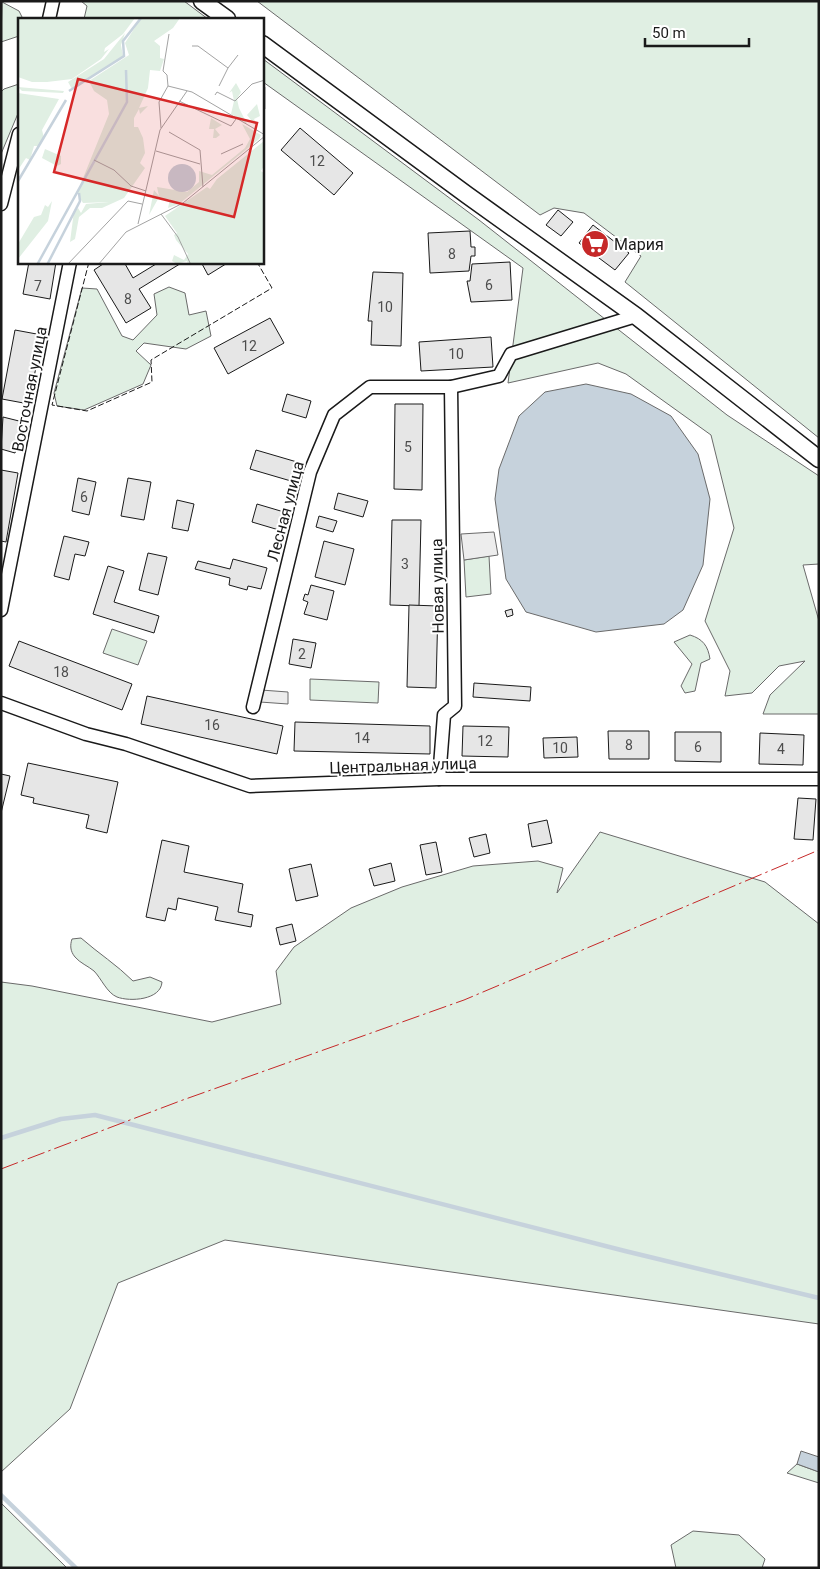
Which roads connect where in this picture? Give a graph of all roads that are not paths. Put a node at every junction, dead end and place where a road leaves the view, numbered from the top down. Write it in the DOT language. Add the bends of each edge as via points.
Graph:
graph roads {
  1 [pos="54,1"];
  2 [pos="202,1"];
  3 [pos="49,18"];
  4 [pos="226,18"];
  5 [pos="264,45"];
  6 [pos="18,142"];
  7 [pos="12,190"];
  8 [pos="1,204"];
  9 [pos="70,264"];
  10 [pos="636,316"];
  11 [pos="451,387"];
  12 [pos="819,459"];
  13 [pos="1,610"];
  14 [pos="1,703"];
  15 [pos="253,707"];
  16 [pos="439,779"];
  17 [pos="819,779"];
  1 -- 3 [label="street"];
  2 -- 4 [label="street"];
  5 -- 10 [label="street"];
  6 -- 7 [label="street"];
  7 -- 8 [label="street"];
  9 -- 13 [label="street, Восточная улица"];
  10 -- 11 [label="street, Лесная улица" via="510,354 499,376"];
  10 -- 12 [label="street"];
  11 -- 15 [label="street, Лесная улица" via="370,387 334,415 310,472"];
  11 -- 16 [label="street, Новая улица" via="455,706 444,715"];
  14 -- 16 [label="street, Центральная улица" via="86,734 126,744 250,786"];
  16 -- 17 [label="street, Центральная улица"];
}
